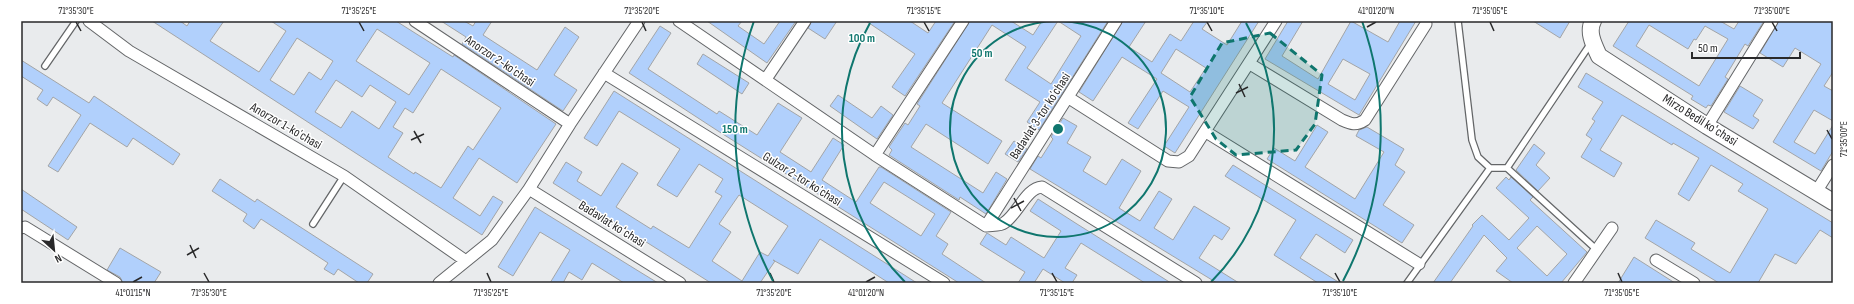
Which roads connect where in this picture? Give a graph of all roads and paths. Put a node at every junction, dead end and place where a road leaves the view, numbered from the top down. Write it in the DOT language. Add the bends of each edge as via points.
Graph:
graph roads {
  1 [pos="76,21"];
  2 [pos="88,21"];
  3 [pos="415,21"];
  4 [pos="638,21"];
  5 [pos="679,21"];
  6 [pos="806,21"];
  7 [pos="963,21"];
  8 [pos="1116,21"];
  9 [pos="1276,21"];
  10 [pos="1458,21"];
  11 [pos="1593,21"];
  12 [pos="1772,21"];
  13 [pos="1426,24"];
  14 [pos="1592,41"];
  15 [pos="1250,64"];
  16 [pos="45,66"];
  17 [pos="604,73"];
  18 [pos="766,79"];
  19 [pos="1069,98"];
  20 [pos="570,124"];
  21 [pos="1707,126"];
  22 [pos="1206,132"];
  23 [pos="875,155"];
  24 [pos="1833,165"];
  25 [pos="1490,168"];
  26 [pos="1507,168"];
  27 [pos="344,176"];
  28 [pos="529,189"];
  29 [pos="1816,192"];
  30 [pos="1833,202"];
  31 [pos="313,224"];
  32 [pos="986,226"];
  33 [pos="21,228"];
  34 [pos="1612,228"];
  35 [pos="1597,250"];
  36 [pos="1656,260"];
  37 [pos="466,261"];
  38 [pos="1419,264"];
  39 [pos="116,283"];
  40 [pos="439,283"];
  41 [pos="680,283"];
  42 [pos="944,283"];
  43 [pos="1196,283"];
  44 [pos="1407,283"];
  45 [pos="1574,283"];
  46 [pos="1694,283"];
  1 -- 16 [label="lane"];
  2 -- 27 [label="street, Аnorzor 1-koʼchasi" via="129,51"];
  3 -- 20 [label="street, Аnorzor 2-koʼchasi"];
  4 -- 17 [label="street"];
  5 -- 18 [label="street"];
  6 -- 18 [label="street"];
  7 -- 23 [label="street"];
  8 -- 19 [label="street, Badavlat 3-tor koʼchasi"];
  9 -- 15 [label="street"];
  10 -- 25 [label="lane" via="1472,140 1478,157"];
  11 -- 14 [label="street" via="1590,26"];
  12 -- 21 [label="street"];
  13 -- 15 [label="street" via="1364,120 1358,125 1342,120"];
  14 -- 21 [label="street, Mirzo Bedil koʻchasi" via="1599,56"];
  14 -- 26 [label="lane"];
  15 -- 22 [label="street"];
  17 -- 20 [label="street"];
  17 -- 42 [label="street, Gulzor 2-tor koʼchasi"];
  18 -- 23 [label="street"];
  19 -- 22 [label="street" via="1168,161 1179,162 1189,156"];
  19 -- 32 [label="street, Badavlat 3-tor koʼchasi"];
  20 -- 28 [label="street"];
  21 -- 29 [label="street, Mirzo Bedil koʻchasi"];
  22 -- 38 [label="street"];
  23 -- 32 [label="street"];
  24 -- 29 [label="street"];
  25 -- 26 [label="lane"];
  25 -- 38 [label="lane"];
  26 -- 35 [label="lane"];
  27 -- 31 [label="lane"];
  27 -- 37 [label="street, Аnorzor 1-koʼchasi"];
  28 -- 37 [label="street" via="492,240"];
  28 -- 41 [label="street, Badavlat koʻchasi"];
  29 -- 30 [label="street, Mirzo Bedil koʻchasi"];
  32 -- 43 [label="street" via="1003,224 1016,213 1031,191 1042,187"];
  33 -- 39 [label="street" via="25,227"];
  34 -- 35 [label="street"];
  35 -- 45 [label="street"];
  36 -- 46 [label="street"];
  37 -- 40 [label="street"];
  38 -- 44 [label="lane"];
}
